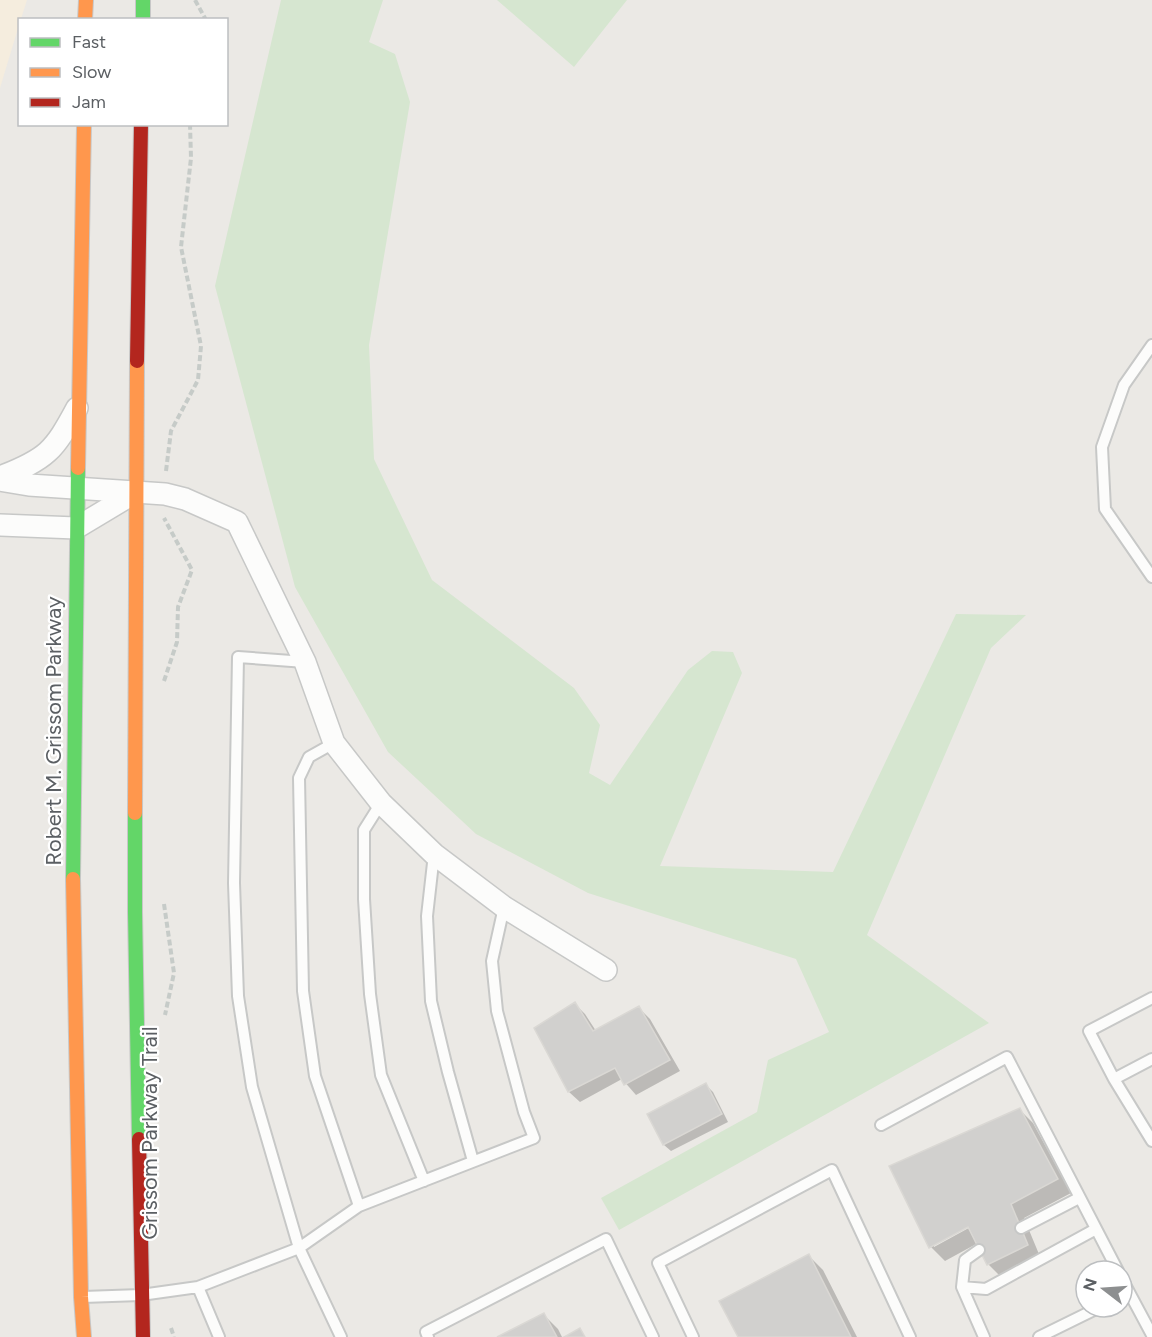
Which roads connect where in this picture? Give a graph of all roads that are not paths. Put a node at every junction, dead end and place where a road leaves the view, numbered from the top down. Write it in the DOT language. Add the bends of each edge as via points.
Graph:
graph roads {
  1 [pos="86,0"];
  2 [pos="143,0"];
  3 [pos="85,18"];
  4 [pos="143,18"];
  5 [pos="84,126"];
  6 [pos="141,126"];
  7 [pos="1152,345"];
  8 [pos="79,405"];
  9 [pos="0,478"];
  10 [pos="78,488"];
  11 [pos="136,492"];
  12 [pos="0,525"];
  13 [pos="76,528"];
  14 [pos="1152,577"];
  15 [pos="305,663"];
  16 [pos="334,743"];
  17 [pos="381,803"];
  18 [pos="434,854"];
  19 [pos="504,907"];
  20 [pos="606,970"];
  21 [pos="1152,998"];
  22 [pos="1152,1059"];
  23 [pos="1114,1078"];
  24 [pos="881,1125"];
  25 [pos="1152,1141"];
  26 [pos="473,1161"];
  27 [pos="424,1181"];
  28 [pos="1080,1198"];
  29 [pos="359,1206"];
  30 [pos="1021,1228"];
  31 [pos="1096,1228"];
  32 [pos="299,1248"];
  33 [pos="980,1250"];
  34 [pos="1112,1259"];
  35 [pos="198,1287"];
  36 [pos="962,1287"];
  37 [pos="141,1295"];
  38 [pos="81,1297"];
  39 [pos="1134,1308"];
  40 [pos="1076,1319"];
  41 [pos="1152,1335"];
  42 [pos="84,1337"];
  43 [pos="143,1337"];
  44 [pos="219,1337"];
  45 [pos="341,1337"];
  46 [pos="428,1337"];
  47 [pos="653,1337"];
  48 [pos="693,1337"];
  49 [pos="910,1337"];
  50 [pos="984,1337"];
  51 [pos="1039,1337"];
  1 -- 3 [label="main road"];
  2 -- 4 [label="main road"];
  5 -- 8 [label="main road, Robert M. Grissom Parkway"];
  6 -- 11 [label="main road"];
  7 -- 14 [label="lane" via="1124,385 1102,447 1105,509"];
  8 -- 9 [label="street" via="61,438 46,455"];
  8 -- 10 [label="main road, Robert M. Grissom Parkway"];
  9 -- 10 [label="street" via="29,485"];
  10 -- 11 [label="street"];
  10 -- 13 [label="main road, Robert M. Grissom Parkway"];
  11 -- 13 [label="street"];
  11 -- 15 [label="street" via="184,499 237,522"];
  11 -- 37 [label="main road" via="135,912"];
  12 -- 13 [label="street"];
  13 -- 38 [label="main road, Robert M. Grissom Parkway" via="73,951"];
  15 -- 16 [label="street"];
  15 -- 32 [label="lane" via="238,657 234,884 238,996 252,1087"];
  16 -- 17 [label="street"];
  16 -- 29 [label="lane" via="309,756 299,778 303,991 315,1076"];
  17 -- 18 [label="street"];
  17 -- 27 [label="lane" via="364,830 370,994 381,1076"];
  18 -- 19 [label="street"];
  18 -- 26 [label="lane" via="427,916 431,1000"];
  19 -- 20 [label="street"];
  19 -- 26 [label="lane" via="492,961 497,1011 534,1138"];
  21 -- 23 [label="lane" via="1089,1031"];
  22 -- 23 [label="lane"];
  23 -- 25 [label="lane"];
  24 -- 28 [label="lane" via="1007,1057"];
  26 -- 27 [label="lane"];
  27 -- 29 [label="lane"];
  28 -- 30 [label="lane"];
  28 -- 31 [label="lane"];
  29 -- 32 [label="lane"];
  31 -- 34 [label="lane"];
  31 -- 36 [label="lane" via="986,1288"];
  32 -- 35 [label="lane"];
  32 -- 45 [label="lane"];
  33 -- 36 [label="lane" via="965,1260"];
  35 -- 37 [label="lane"];
  35 -- 44 [label="lane"];
  36 -- 50 [label="lane"];
  37 -- 38 [label="lane"];
  37 -- 43 [label="main road"];
  38 -- 42 [label="main road, Robert M. Grissom Parkway"];
  39 -- 41 [label="lane"];
  40 -- 51 [label="lane"];
  46 -- 47 [label="lane" via="426,1332 606,1239"];
  48 -- 49 [label="lane" via="658,1263 832,1170"];
}
